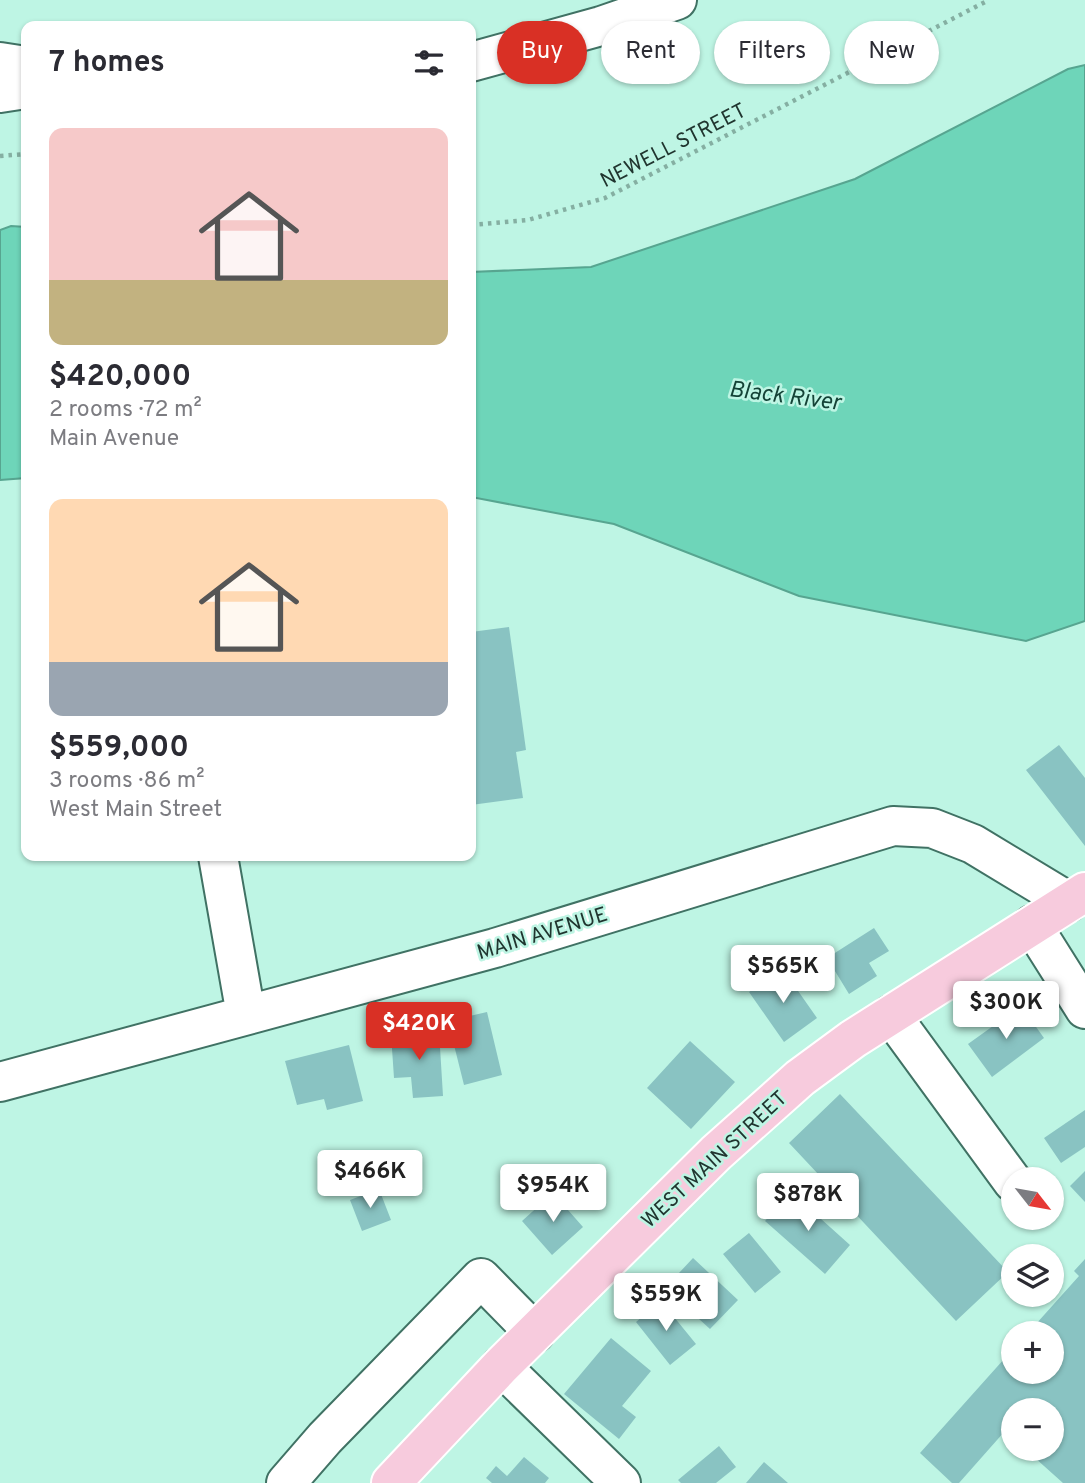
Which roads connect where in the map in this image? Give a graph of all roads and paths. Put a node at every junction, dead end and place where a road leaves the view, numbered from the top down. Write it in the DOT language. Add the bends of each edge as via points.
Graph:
graph roads {
  1 [pos="677,0"];
  2 [pos="989,0"];
  3 [pos="476,61"];
  4 [pos="0,62"];
  5 [pos="21,65"];
  6 [pos="21,90"];
  7 [pos="0,93"];
  8 [pos="21,155"];
  9 [pos="0,156"];
  10 [pos="476,225"];
  11 [pos="219,861"];
  12 [pos="1077,897"];
  13 [pos="1032,925"];
  14 [pos="1085,1009"];
  15 [pos="246,1015"];
  16 [pos="891,1015"];
  17 [pos="0,1082"];
  18 [pos="1002,1167"];
  19 [pos="535,1333"];
  20 [pos="501,1366"];
  21 [pos="286,1483"];
  22 [pos="391,1483"];
  23 [pos="621,1483"];
  1 -- 3 [label="street"];
  2 -- 10 [label="path, NEWELL STREET" via="605,198 528,220"];
  4 -- 5 [label="street"];
  6 -- 7 [label="street"];
  8 -- 9 [label="path"];
  11 -- 15 [label="street"];
  12 -- 13 [label="main road, WEST MAIN STREET"];
  12 -- 15 [label="street, MAIN AVENUE" via="932,828 893,826 495,948"];
  13 -- 14 [label="street"];
  13 -- 16 [label="main road, WEST MAIN STREET"];
  15 -- 17 [label="street, MAIN AVENUE"];
  16 -- 18 [label="street"];
  16 -- 19 [label="main road, WEST MAIN STREET" via="800,1078 716,1153"];
  19 -- 20 [label="main road, WEST MAIN STREET"];
  19 -- 21 [label="street" via="481,1278"];
  20 -- 22 [label="main road, WEST MAIN STREET"];
  20 -- 23 [label="street"];
}
